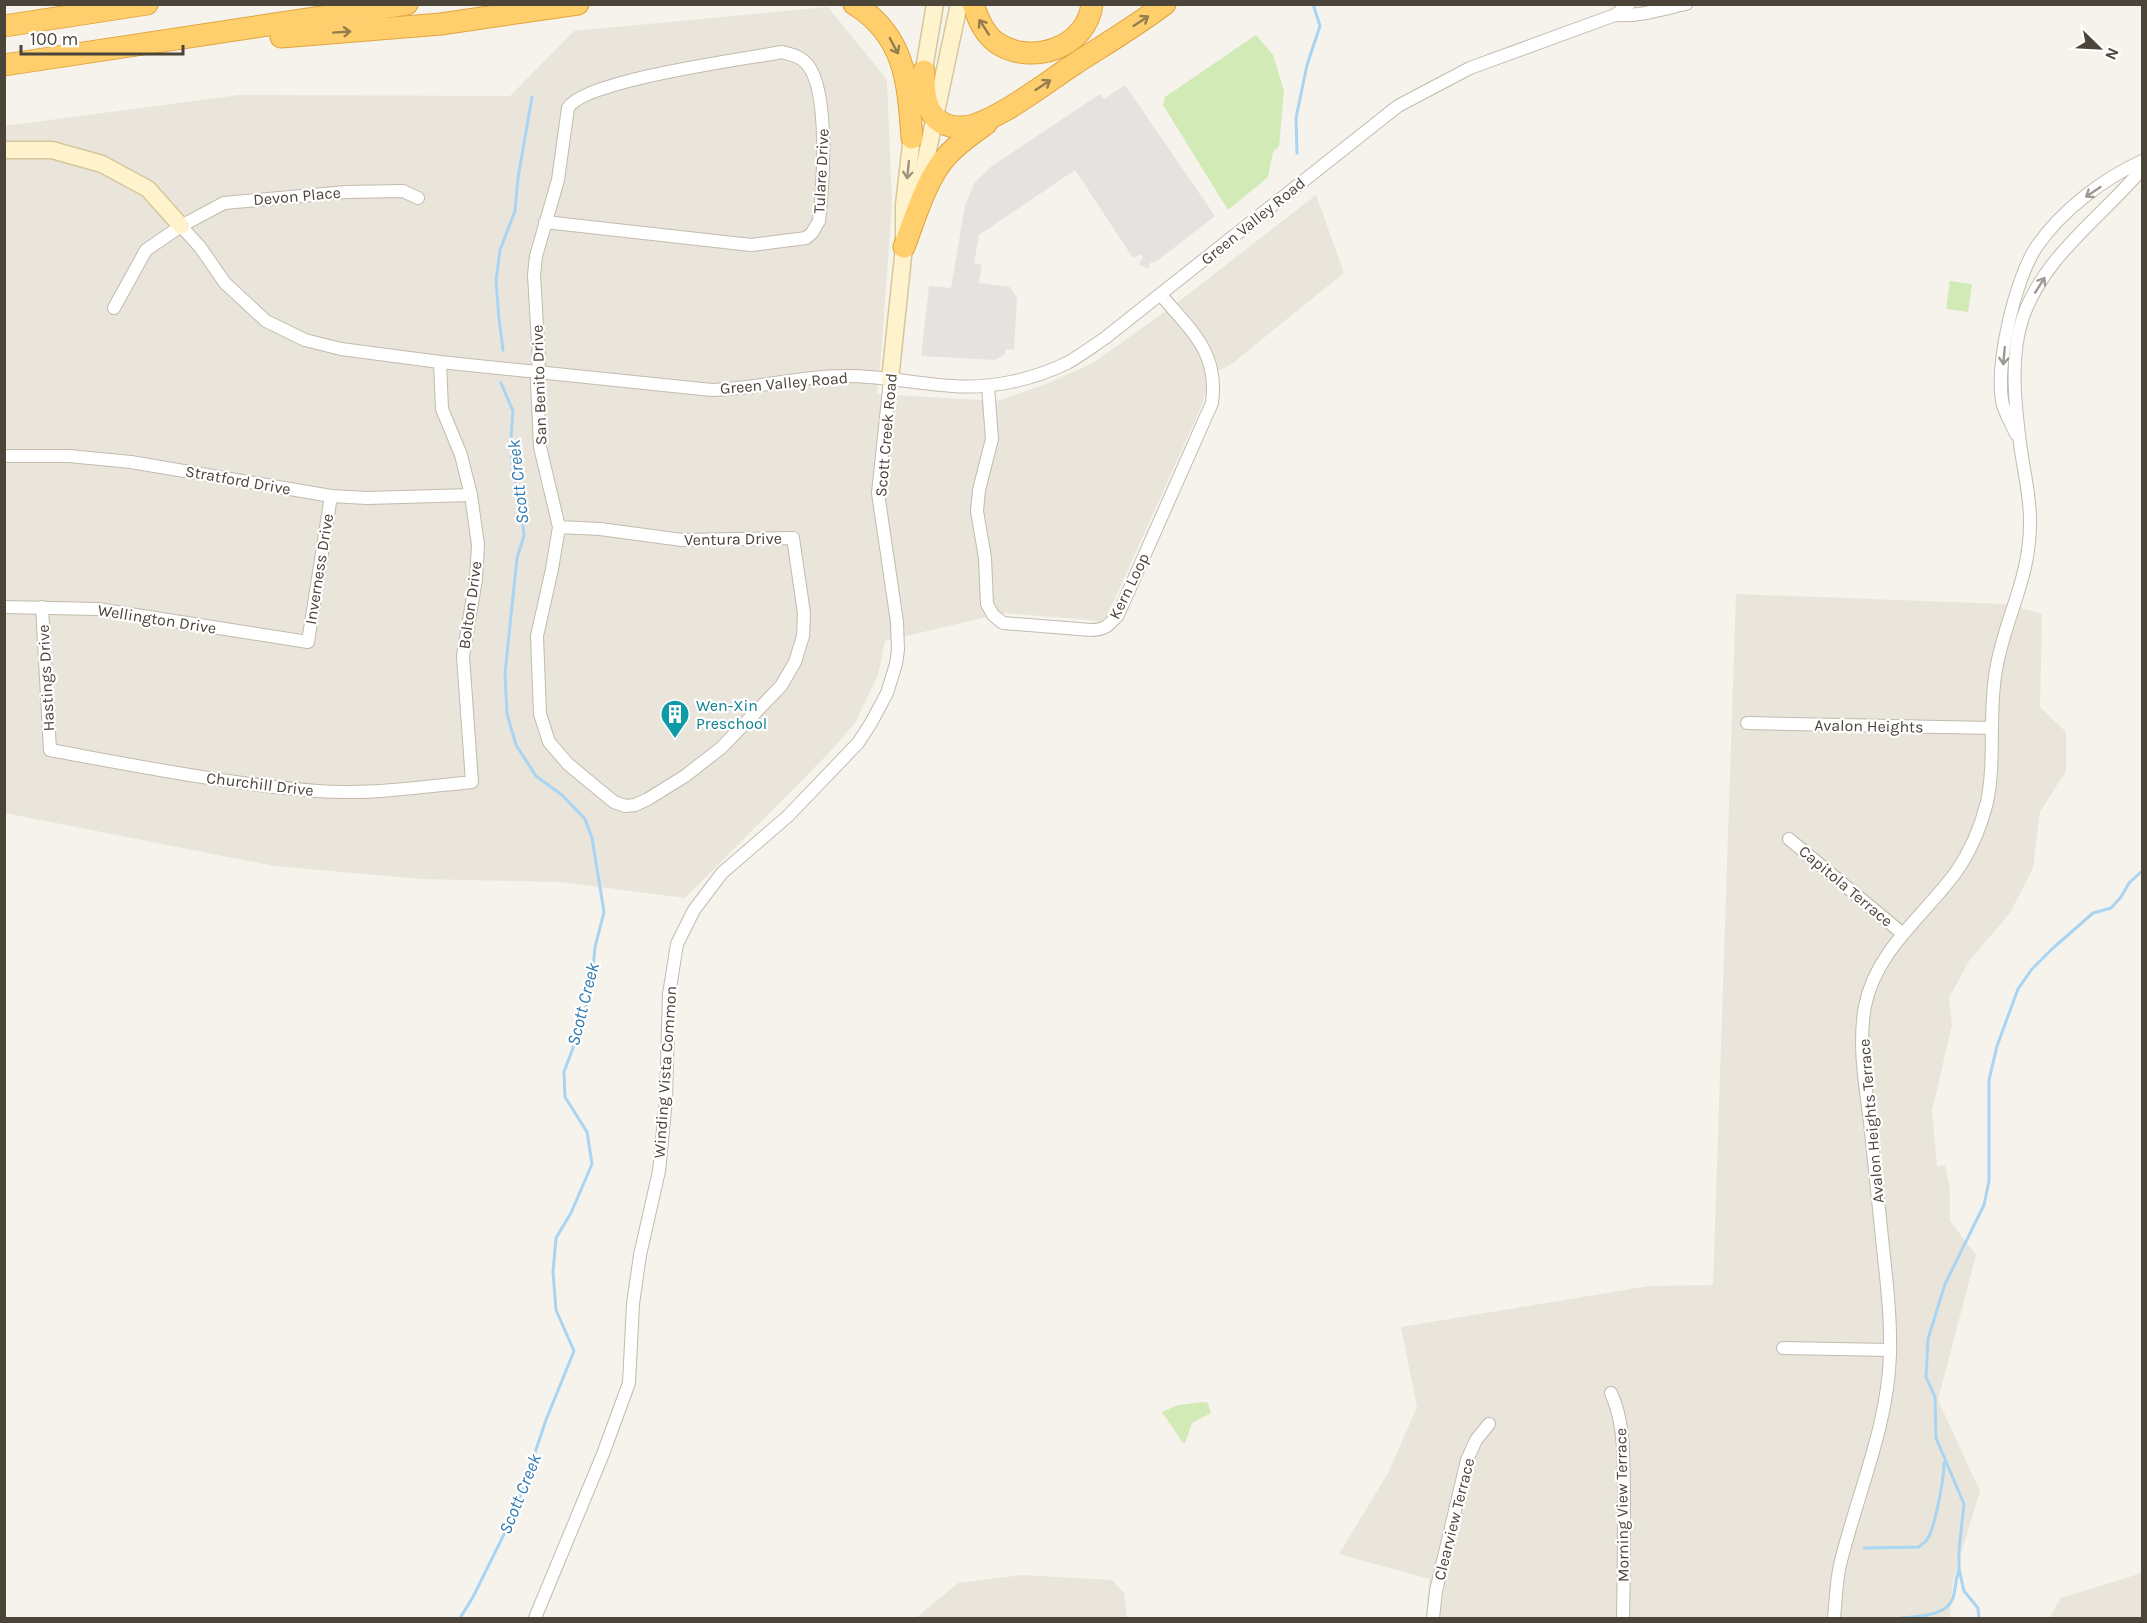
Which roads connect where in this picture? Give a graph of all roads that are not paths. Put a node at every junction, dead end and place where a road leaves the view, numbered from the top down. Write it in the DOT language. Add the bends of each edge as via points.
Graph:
graph roads {
  1 [pos="63,4"];
  2 [pos="147,4"];
  3 [pos="407,4"];
  4 [pos="578,4"];
  5 [pos="854,4"];
  6 [pos="935,4"];
  7 [pos="959,4"];
  8 [pos="973,4"];
  9 [pos="1092,4"];
  10 [pos="1165,4"];
  11 [pos="1629,4"];
  12 [pos="1678,5"];
  13 [pos="4,13"];
  14 [pos="1615,15"];
  15 [pos="4,26"];
  16 [pos="200,37"];
  17 [pos="4,65"];
  18 [pos="924,71"];
  19 [pos="1006,109"];
  20 [pos="935,117"];
  21 [pos="912,138"];
  22 [pos="4,150"];
  23 [pos="2142,161"];
  24 [pos="2142,170"];
  25 [pos="418,198"];
  26 [pos="545,222"];
  27 [pos="182,226"];
  28 [pos="904,248"];
  29 [pos="1161,295"];
  30 [pos="114,308"];
  31 [pos="440,362"];
  32 [pos="538,371"];
  33 [pos="890,380"];
  34 [pos="988,387"];
  35 [pos="2020,444"];
  36 [pos="4,456"];
  37 [pos="471,495"];
  38 [pos="331,496"];
  39 [pos="559,527"];
  40 [pos="4,607"];
  41 [pos="42,607"];
  42 [pos="897,622"];
  43 [pos="308,642"];
  44 [pos="1747,723"];
  45 [pos="1992,729"];
  46 [pos="50,750"];
  47 [pos="472,782"];
  48 [pos="614,802"];
  49 [pos="1789,839"];
  50 [pos="1903,934"];
  51 [pos="1783,1348"];
  52 [pos="1890,1350"];
  53 [pos="1611,1393"];
  54 [pos="1489,1424"];
  55 [pos="535,1618"];
  56 [pos="1433,1618"];
  57 [pos="1623,1618"];
  58 [pos="1834,1618"];
  1 -- 13 [label="highway"];
  2 -- 15 [label="highway"];
  3 -- 16 [label="highway"];
  16 -- 4 [label="highway, one-way" via="241,40 398,28"];
  5 -- 21 [label="highway, one-way" via="890,38 902,63 909,92"];
  6 -- 18 [label="street, Scott Creek Road"];
  7 -- 20 [label="street, Scott Creek Road"];
  9 -- 8 [label="highway, one-way" via="1086,22 1068,42 1057,49 1030,54 997,43 983,27"];
  19 -- 10 [label="highway, one-way"];
  11 -- 14 [label="street"];
  12 -- 14 [label="street" via="1639,15"];
  14 -- 29 [label="street, Green Valley Road" via="1470,68 1398,106"];
  16 -- 17 [label="highway"];
  18 -- 20 [label="highway" via="926,101"];
  18 -- 21 [label="street, Scott Creek Road"];
  19 -- 20 [label="highway" via="969,126 951,126"];
  19 -- 28 [label="highway" via="940,164"];
  20 -- 28 [label="street, Scott Creek Road"];
  21 -- 28 [label="street, Scott Creek Road, one-way" via="904,205"];
  22 -- 27 [label="street" via="52,150 102,164 148,189"];
  23 -- 35 [label="street, Avalon Heights Terrace, one-way" via="2057,220 2026,265 2006,334 2002,375 2003,404"];
  35 -- 24 [label="street, Avalon Heights Terrace, one-way" via="2016,368 2023,317 2072,239"];
  25 -- 27 [label="street, Devon Place" via="403,191 346,192 224,203"];
  26 -- 26 [label="street, Tulare Drive" via="558,180 568,108 579,98 629,80 782,52 796,55 808,65 824,121 819,221 806,238 772,244 730,244"];
  26 -- 32 [label="street, San Benito Drive" via="534,275"];
  27 -- 30 [label="street, Devon Place" via="146,250"];
  27 -- 31 [label="street, Green Valley Road" via="225,283 266,321 305,340 341,349"];
  28 -- 33 [label="street, Scott Creek Road"];
  29 -- 34 [label="street, Green Valley Road" via="1067,363"];
  29 -- 34 [label="street, Kern Loop" via="1209,357 1212,403 1118,615 1100,630 1003,623 987,604 986,558 977,510 992,439"];
  31 -- 32 [label="street, Green Valley Road"];
  31 -- 37 [label="street, Bolton Drive" via="442,409 461,455"];
  32 -- 33 [label="street, Green Valley Road" via="712,390 818,377"];
  32 -- 39 [label="street, San Benito Drive" via="540,447"];
  33 -- 34 [label="street, Green Valley Road"];
  33 -- 42 [label="street, Scott Creek Road" via="878,493"];
  35 -- 45 [label="street, Avalon Heights Terrace" via="2030,500 2029,545 2022,585 1998,657"];
  36 -- 38 [label="street, Stratford Drive" via="69,456 131,462"];
  37 -- 38 [label="street, Stratford Drive"];
  37 -- 47 [label="street, Bolton Drive" via="477,567 463,656"];
  38 -- 43 [label="street, Inverness Drive"];
  39 -- 48 [label="street, San Benito Drive" via="537,636 540,714 549,742 568,764"];
  39 -- 48 [label="street, Ventura Drive" via="682,540 793,538 804,614 803,636 795,662 781,686 721,748 685,776 635,805"];
  40 -- 41 [label="street, Wellington Drive"];
  41 -- 43 [label="street, Wellington Drive" via="98,609"];
  41 -- 46 [label="street, Hastings Drive"];
  42 -- 55 [label="street, Winding Vista Common" via="896,664 872,723 858,743 788,816 722,873 694,910 677,945 669,994 659,1171 633,1304 629,1383"];
  44 -- 45 [label="street, Avalon Heights"];
  45 -- 50 [label="street, Avalon Heights Terrace" via="1987,801 1968,853"];
  46 -- 47 [label="street, Churchill Drive" via="206,778 318,791 408,789"];
  49 -- 50 [label="street, Capitola Terrace"];
  50 -- 52 [label="street, Avalon Heights Terrace" via="1870,987 1863,1028"];
  51 -- 52 [label="street"];
  52 -- 58 [label="street, Avalon Heights Terrace" via="1884,1411 1839,1569"];
  53 -- 57 [label="street, Morning View Terrace" via="1622,1427"];
  54 -- 56 [label="street, Clearview Terrace" via="1467,1460"];
}
